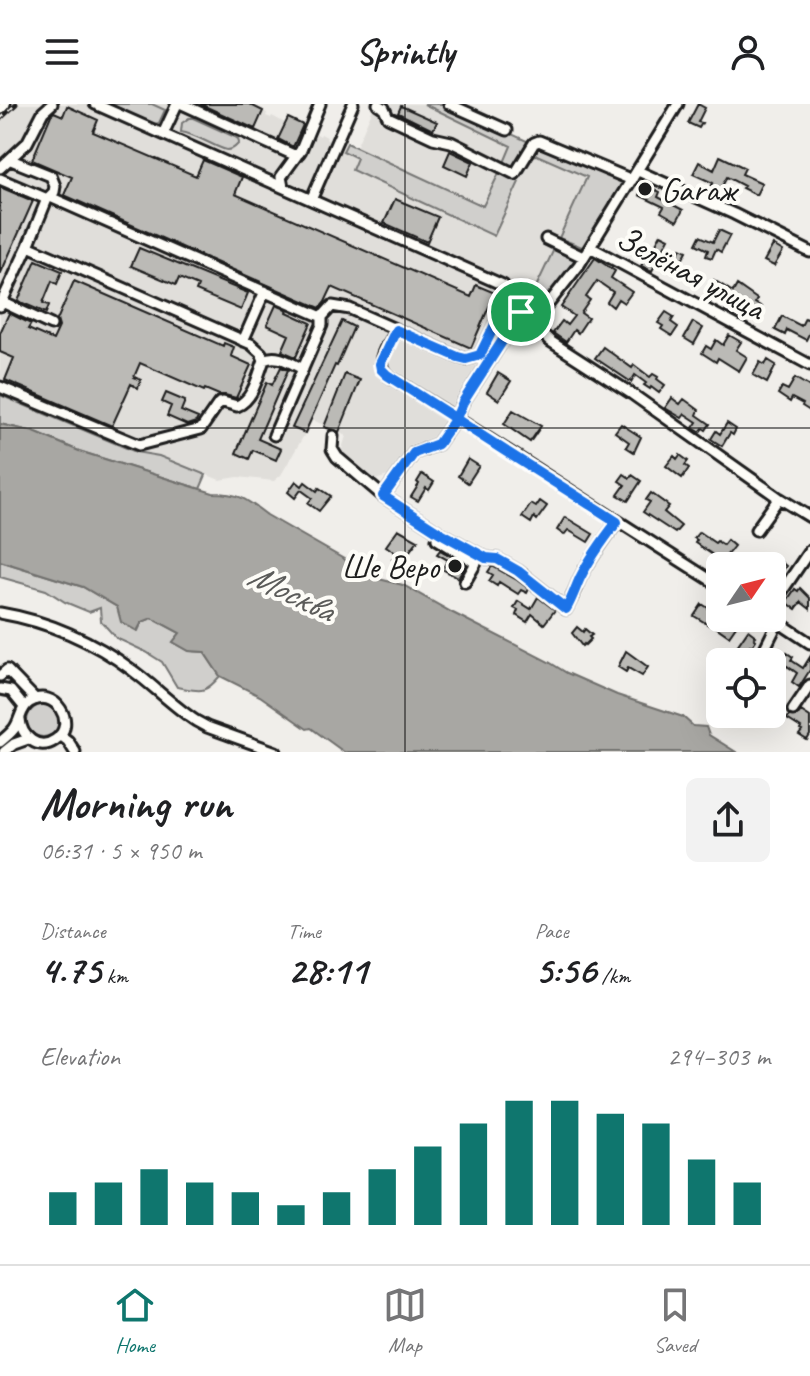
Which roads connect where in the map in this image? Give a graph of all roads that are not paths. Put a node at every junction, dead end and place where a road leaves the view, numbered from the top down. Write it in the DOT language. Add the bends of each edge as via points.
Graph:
graph roads {
  1 [pos="5,104"];
  2 [pos="52,104"];
  3 [pos="95,104"];
  4 [pos="182,104"];
  5 [pos="320,104"];
  6 [pos="353,104"];
  7 [pos="378,104"];
  8 [pos="449,104"];
  9 [pos="678,104"];
  10 [pos="0,110"];
  11 [pos="507,130"];
  12 [pos="163,134"];
  13 [pos="27,143"];
  14 [pos="297,155"];
  15 [pos="11,160"];
  16 [pos="24,165"];
  17 [pos="0,168"];
  18 [pos="635,176"];
  19 [pos="0,179"];
  20 [pos="283,187"];
  21 [pos="49,198"];
  22 [pos="311,200"];
  23 [pos="546,239"];
  24 [pos="28,246"];
  25 [pos="590,247"];
  26 [pos="810,252"];
  27 [pos="583,257"];
  28 [pos="265,291"];
  29 [pos="1,304"];
  30 [pos="505,304"];
  31 [pos="521,312"];
  32 [pos="322,317"];
  33 [pos="538,317"];
  34 [pos="51,325"];
  35 [pos="396,330"];
  36 [pos="243,341"];
  37 [pos="264,360"];
  38 [pos="810,365"];
  39 [pos="303,369"];
  40 [pos="0,387"];
  41 [pos="456,418"];
  42 [pos="274,435"];
  43 [pos="333,436"];
  44 [pos="383,496"];
  45 [pos="779,498"];
  46 [pos="810,517"];
  47 [pos="617,522"];
  48 [pos="756,530"];
  49 [pos="439,532"];
  50 [pos="810,550"];
  51 [pos="706,577"];
  52 [pos="465,582"];
  53 [pos="786,585"];
  54 [pos="0,613"];
  55 [pos="786,627"];
  56 [pos="810,643"];
  57 [pos="0,676"];
  58 [pos="810,685"];
  59 [pos="0,689"];
  60 [pos="35,699"];
  61 [pos="24,707"];
  62 [pos="793,710"];
  63 [pos="20,719"];
  64 [pos="60,735"];
  65 [pos="28,739"];
  66 [pos="0,742"];
  67 [pos="4,752"];
  68 [pos="75,752"];
  69 [pos="276,752"];
  1 -- 10 [label="street"];
  2 -- 13 [label="street"];
  3 -- 12 [label="street"];
  4 -- 12 [label="street"];
  4 -- 14 [label="street"];
  5 -- 14 [label="street"];
  6 -- 22 [label="street"];
  7 -- 18 [label="street" via="388,117 515,174 539,141"];
  8 -- 11 [label="street"];
  9 -- 18 [label="street"];
  12 -- 20 [label="street"];
  13 -- 15 [label="street"];
  13 -- 16 [label="street"];
  14 -- 20 [label="street" via="281,177"];
  15 -- 16 [label="street"];
  15 -- 17 [label="street"];
  16 -- 21 [label="street" via="51,176 55,186"];
  18 -- 25 [label="street"];
  18 -- 26 [label="street" via="734,214"];
  19 -- 21 [label="street"];
  20 -- 22 [label="street"];
  21 -- 24 [label="street"];
  21 -- 28 [label="street"];
  22 -- 30 [label="street" via="503,285 508,294"];
  23 -- 27 [label="street"];
  24 -- 29 [label="street"];
  24 -- 36 [label="street"];
  25 -- 27 [label="street"];
  25 -- 38 [label="street, Зелёная улица"];
  27 -- 33 [label="street"];
  28 -- 32 [label="street"];
  28 -- 36 [label="street"];
  29 -- 34 [label="street"];
  30 -- 31 [label="street"];
  30 -- 35 [label="street" via="484,349 473,358 458,357"];
  31 -- 33 [label="street"];
  31 -- 41 [label="street"];
  32 -- 35 [label="street" via="332,306 341,307"];
  32 -- 39 [label="street"];
  33 -- 45 [label="street" via="550,341"];
  35 -- 41 [label="street" via="380,360 381,369"];
  36 -- 37 [label="street"];
  37 -- 39 [label="street" via="277,357"];
  37 -- 40 [label="street" via="244,403 219,403 201,429 139,445"];
  39 -- 42 [label="street"];
  41 -- 44 [label="street" via="438,444 414,453"];
  41 -- 47 [label="street"];
  43 -- 44 [label="street" via="337,457"];
  44 -- 49 [label="street"];
  45 -- 46 [label="street"];
  45 -- 48 [label="street"];
  47 -- 49 [label="street" via="594,553 566,609 518,571"];
  47 -- 51 [label="street"];
  49 -- 52 [label="street" via="437,539 476,563"];
  50 -- 53 [label="street"];
  54 -- 69 [label="street" via="72,635 130,668 196,721"];
  55 -- 56 [label="street"];
  57 -- 60 [label="street" via="7,670"];
  58 -- 62 [label="street"];
  59 -- 61 [label="street" via="11,691"];
  60 -- 61 [label="street"];
  60 -- 64 [label="street" via="49,699 61,708 65,721"];
  61 -- 63 [label="street"];
  63 -- 65 [label="street"];
  63 -- 66 [label="street"];
  64 -- 65 [label="street" via="42,744"];
  64 -- 68 [label="street"];
  65 -- 67 [label="street"];
}
